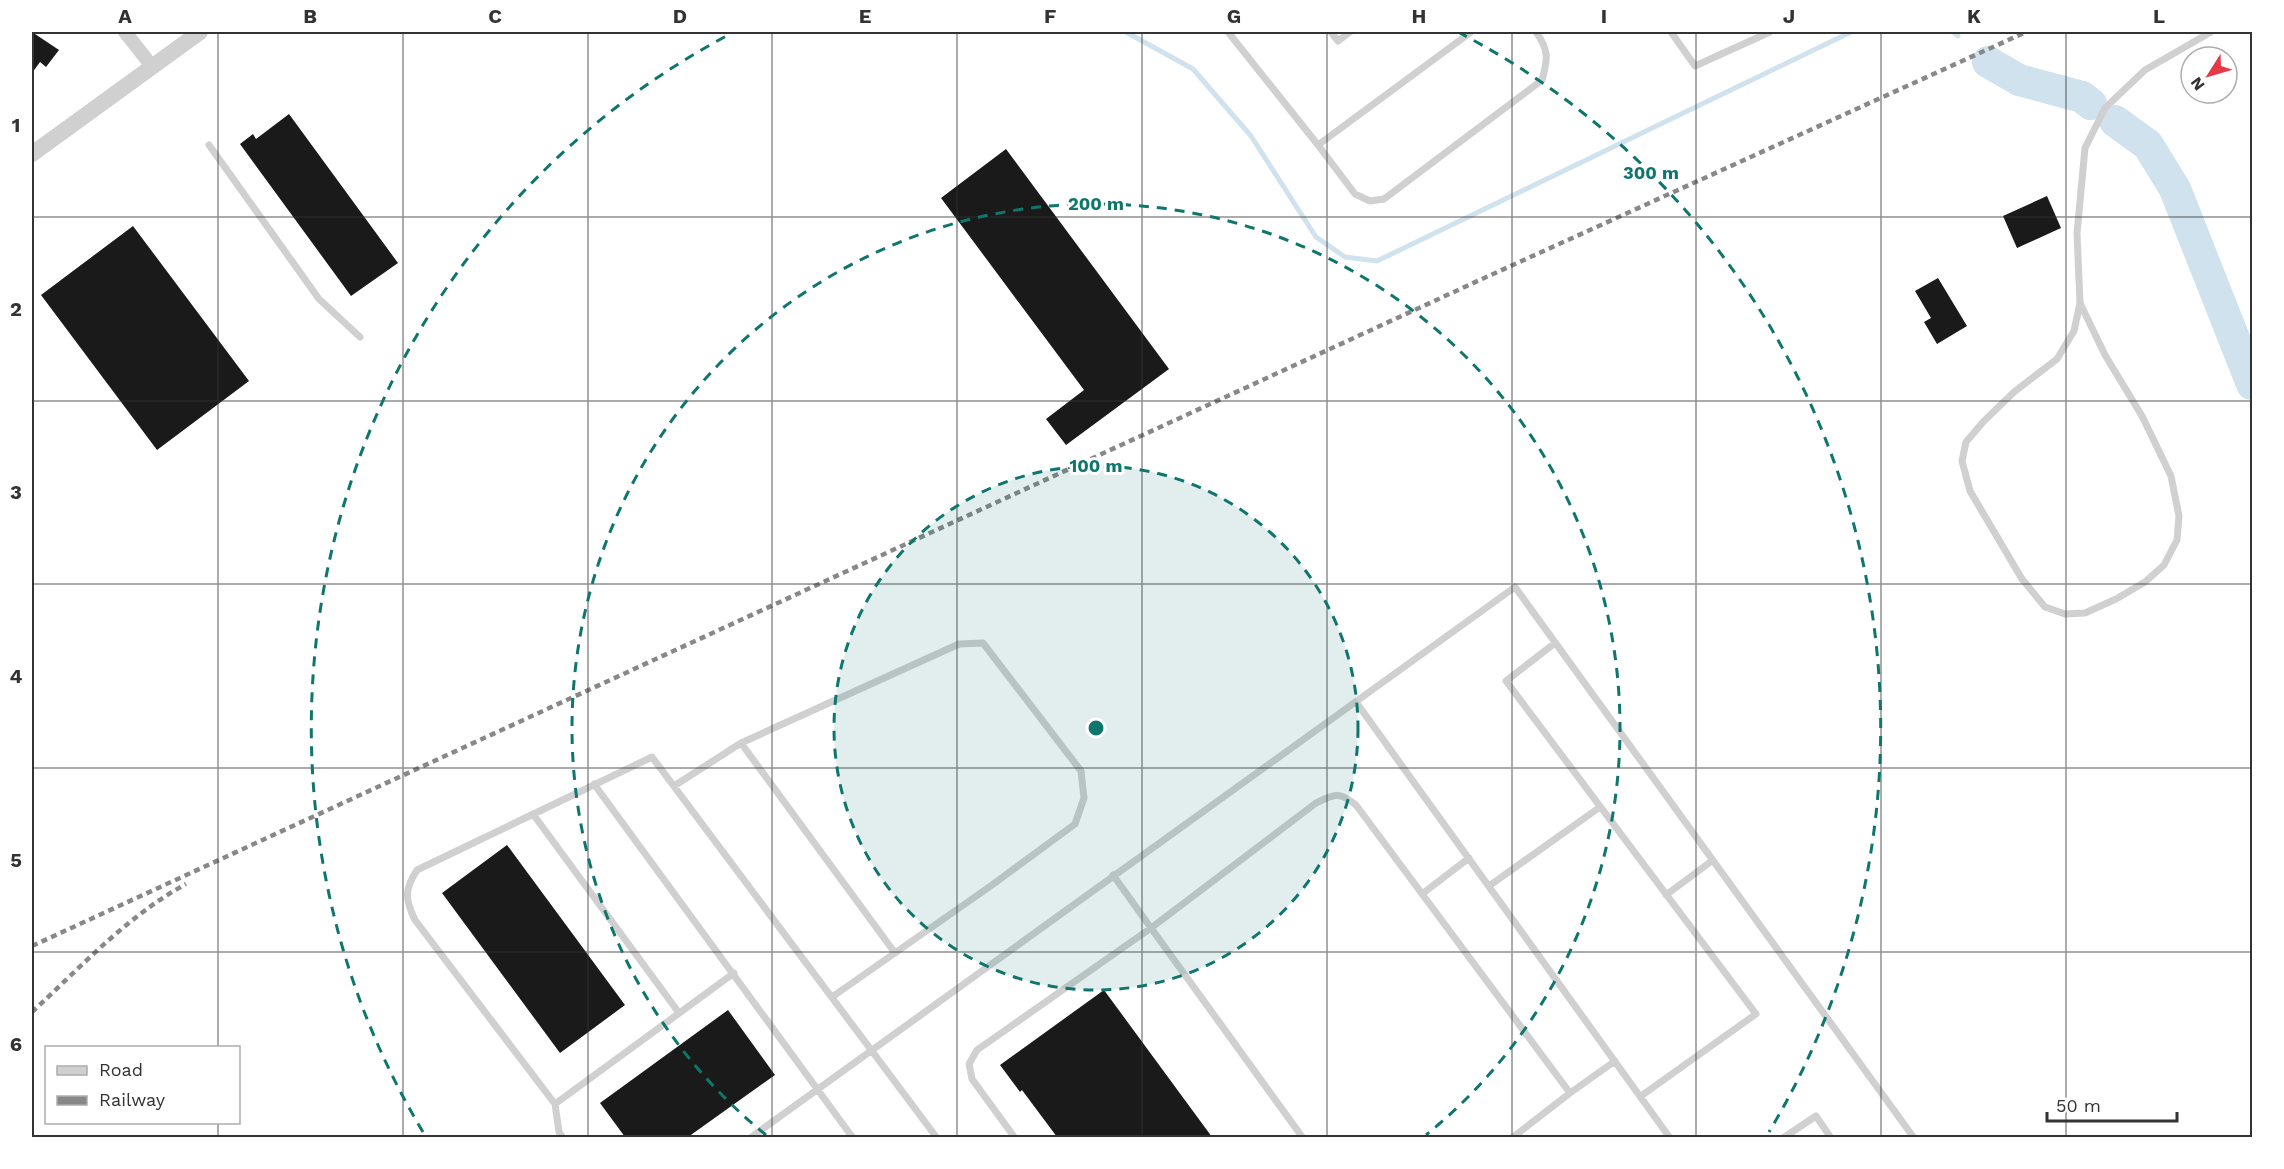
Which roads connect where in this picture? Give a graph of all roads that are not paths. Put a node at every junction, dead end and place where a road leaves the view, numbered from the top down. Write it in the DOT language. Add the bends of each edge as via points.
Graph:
graph roads {
  1 [pos="125,32"];
  2 [pos="200,32"];
  3 [pos="1228,32"];
  4 [pos="1331,32"];
  5 [pos="1350,32"];
  6 [pos="1471,32"];
  7 [pos="1536,32"];
  8 [pos="1671,32"];
  9 [pos="1770,32"];
  10 [pos="2211,32"];
  11 [pos="151,65"];
  12 [pos="209,146"];
  13 [pos="1318,146"];
  14 [pos="32,154"];
  15 [pos="2080,303"];
  16 [pos="360,337"];
  17 [pos="1555,643"];
  18 [pos="1356,702"];
  19 [pos="741,743"];
  20 [pos="594,784"];
  21 [pos="675,786"];
  22 [pos="1600,807"];
  23 [pos="533,814"];
  24 [pos="1469,858"];
  25 [pos="1713,860"];
  26 [pos="1113,875"];
  27 [pos="1489,886"];
  28 [pos="1422,894"];
  29 [pos="1666,895"];
  30 [pos="1151,928"];
  31 [pos="895,953"];
  32 [pos="734,973"];
  33 [pos="832,997"];
  34 [pos="679,1013"];
  35 [pos="871,1049"];
  36 [pos="1615,1061"];
  37 [pos="818,1088"];
  38 [pos="1570,1094"];
  39 [pos="1641,1096"];
  40 [pos="555,1104"];
  41 [pos="1013,1135"];
  42 [pos="563,1137"];
  43 [pos="750,1137"];
  44 [pos="853,1137"];
  45 [pos="937,1137"];
  46 [pos="1003,1137"];
  47 [pos="1303,1137"];
  48 [pos="1512,1137"];
  49 [pos="1670,1137"];
  50 [pos="1783,1137"];
  51 [pos="1832,1137"];
  52 [pos="1914,1137"];
  1 -- 11 [label="street"];
  2 -- 11 [label="street"];
  3 -- 13 [label="lane"];
  4 -- 5 [label="lane" via="1338,41"];
  6 -- 13 [label="lane"];
  7 -- 13 [label="lane" via="1545,45 1547,62 1542,80 1384,199 1370,201 1355,194"];
  8 -- 9 [label="lane" via="1695,66"];
  10 -- 15 [label="lane" via="2145,70 2105,108 2085,148 2077,233"];
  11 -- 14 [label="street"];
  12 -- 16 [label="lane" via="319,299"];
  15 -- 15 [label="lane" via="2074,331 2057,359 1984,421 1966,442 1962,461 1970,491 2022,579 2045,607 2065,614 2085,613 2145,582 2164,565 2177,540 2179,516 2171,476"];
  17 -- 18 [label="lane" via="1515,588"];
  17 -- 22 [label="lane" via="1506,681"];
  17 -- 25 [label="lane"];
  18 -- 24 [label="lane"];
  18 -- 26 [label="lane"];
  19 -- 21 [label="lane"];
  19 -- 31 [label="lane"];
  19 -- 31 [label="lane" via="959,644 983,643 1081,771 1084,798 1075,824"];
  20 -- 21 [label="lane" via="652,757"];
  20 -- 23 [label="lane"];
  20 -- 32 [label="lane"];
  21 -- 33 [label="lane"];
  22 -- 27 [label="lane"];
  22 -- 29 [label="lane"];
  23 -- 34 [label="lane"];
  23 -- 40 [label="lane" via="417,870 408,884 407,903 415,920"];
  24 -- 27 [label="lane"];
  24 -- 28 [label="lane"];
  25 -- 29 [label="lane"];
  25 -- 52 [label="lane"];
  26 -- 30 [label="lane"];
  26 -- 35 [label="lane"];
  27 -- 36 [label="lane"];
  28 -- 30 [label="lane" via="1356,805 1344,795 1331,795 1316,802"];
  28 -- 38 [label="lane"];
  29 -- 39 [label="lane" via="1756,1014"];
  30 -- 41 [label="lane" via="977,1050 969,1064 972,1079"];
  30 -- 47 [label="lane"];
  31 -- 33 [label="lane"];
  32 -- 34 [label="lane"];
  32 -- 37 [label="lane"];
  33 -- 35 [label="lane"];
  34 -- 40 [label="lane"];
  35 -- 37 [label="lane"];
  35 -- 45 [label="lane"];
  36 -- 38 [label="lane"];
  36 -- 39 [label="lane"];
  37 -- 43 [label="lane"];
  37 -- 44 [label="lane"];
  38 -- 48 [label="lane"];
  39 -- 49 [label="lane"];
  40 -- 42 [label="lane"];
  41 -- 46 [label="lane"];
  50 -- 51 [label="lane" via="1816,1116"];
}
